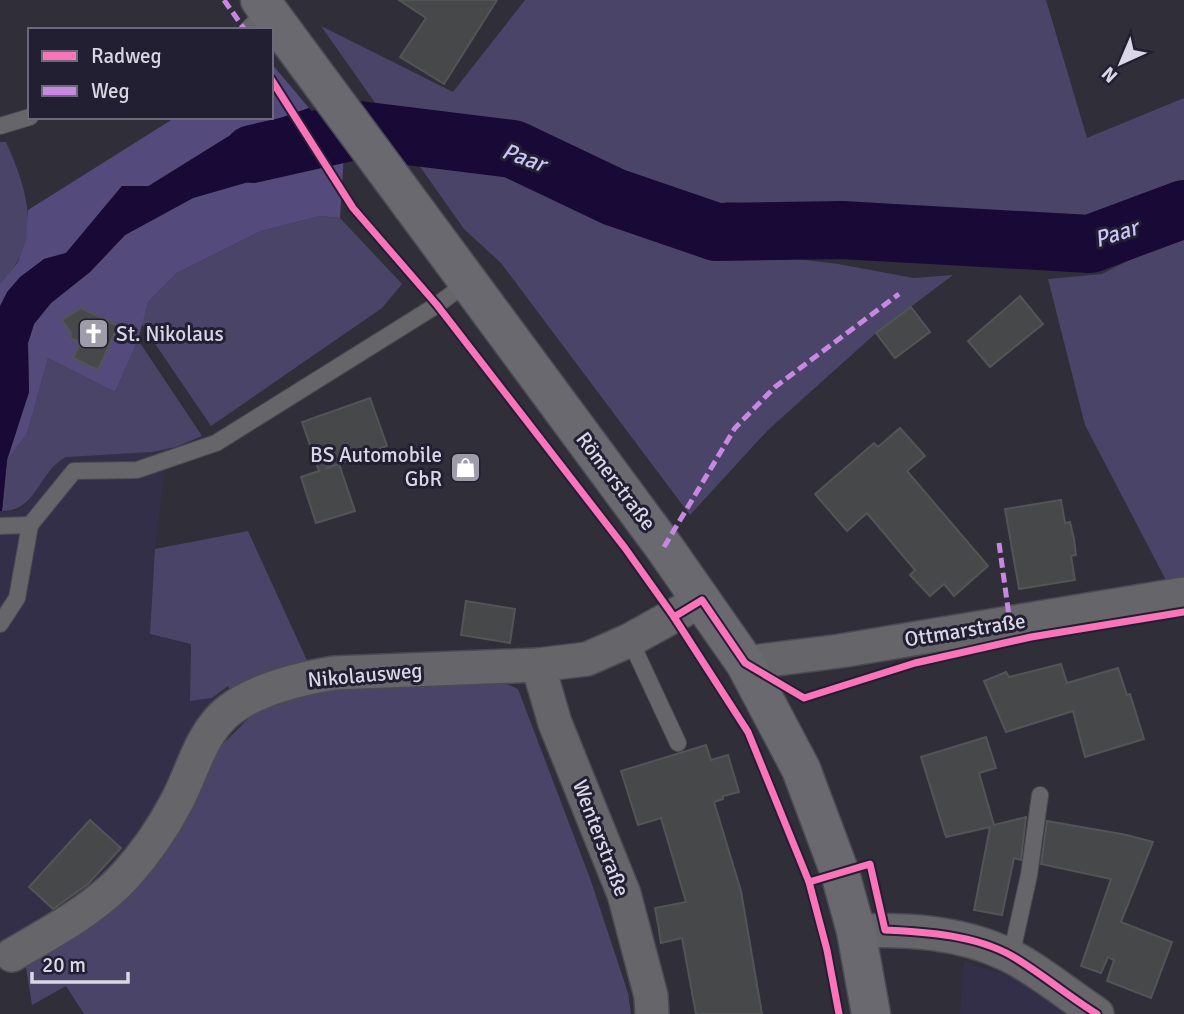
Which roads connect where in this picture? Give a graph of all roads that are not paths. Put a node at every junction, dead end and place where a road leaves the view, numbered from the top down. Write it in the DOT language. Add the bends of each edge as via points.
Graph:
graph roads {
  1 [pos="258,13"];
  2 [pos="272,28"];
  3 [pos="273,29"];
  4 [pos="28,118"];
  5 [pos="0,126"];
  6 [pos="468,282"];
  7 [pos="30,525"];
  8 [pos="2,526"];
  9 [pos="1184,594"];
  10 [pos="702,600"];
  11 [pos="0,624"];
  12 [pos="630,640"];
  13 [pos="745,663"];
  14 [pos="538,664"];
  15 [pos="678,743"];
  16 [pos="1040,795"];
  17 [pos="856,931"];
  18 [pos="1010,956"];
  19 [pos="6,958"];
  20 [pos="652,1014"];
  21 [pos="871,1014"];
  22 [pos="1097,1014"];
  1 -- 2 [label="main road, Römerstraße"];
  3 -- 6 [label="main road, Römerstraße" via="320,80"];
  4 -- 5 [label="lane"];
  6 -- 7 [label="lane" via="216,443 137,470 74,471"];
  6 -- 10 [label="main road, Römerstraße"];
  7 -- 8 [label="lane"];
  7 -- 11 [label="lane" via="17,598"];
  9 -- 13 [label="street, Ottmarstraße"];
  10 -- 12 [label="street, Nikolausweg"];
  10 -- 13 [label="main road, Römerstraße"];
  12 -- 14 [label="street, Nikolausweg" via="587,659"];
  12 -- 15 [label="lane"];
  13 -- 17 [label="main road, Römerstraße" via="801,769 841,873"];
  14 -- 19 [label="street, Nikolausweg" via="334,673 239,702 218,721 160,831 125,877 86,911"];
  14 -- 20 [label="street, Wenterstraße" via="555,723 624,894"];
  16 -- 18 [label="lane" via="1029,875"];
  17 -- 18 [label="street" via="929,932 983,944"];
  17 -- 21 [label="main road, Römerstraße"];
  18 -- 22 [label="street"];
}
